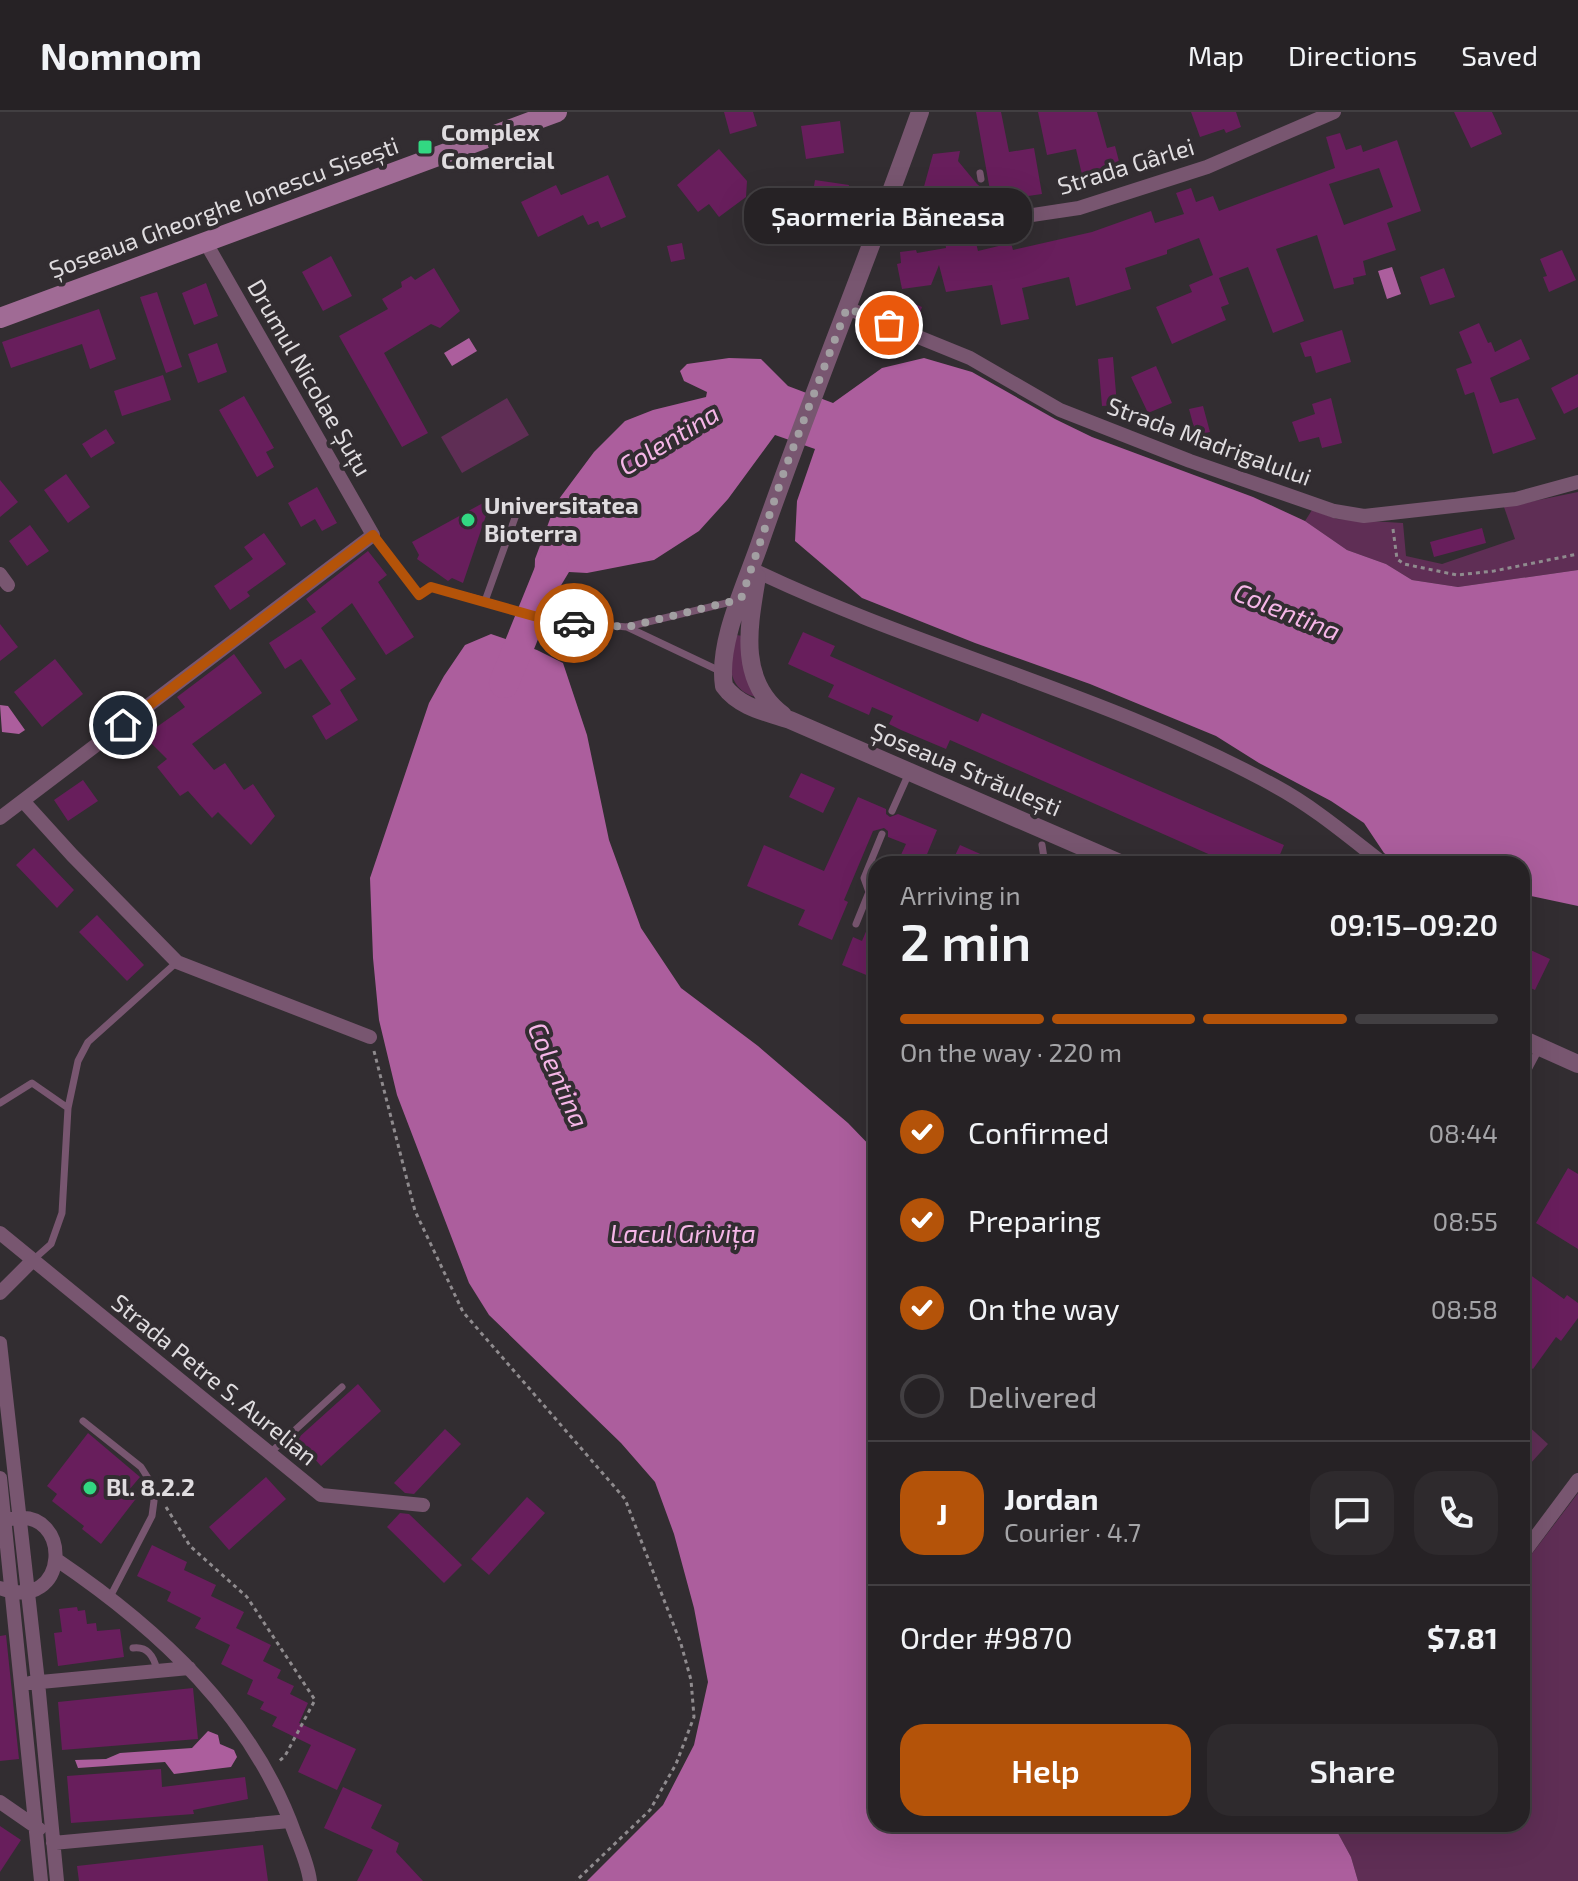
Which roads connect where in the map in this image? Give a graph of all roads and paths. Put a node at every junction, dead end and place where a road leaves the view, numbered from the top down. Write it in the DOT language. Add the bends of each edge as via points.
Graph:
graph roads {
  1 [pos="556,112"];
  2 [pos="920,112"];
  3 [pos="1334,112"];
  4 [pos="986,202"];
  5 [pos="990,222"];
  6 [pos="873,239"];
  7 [pos="206,243"];
  8 [pos="847,308"];
  9 [pos="0,318"];
  10 [pos="1578,482"];
  11 [pos="521,501"];
  12 [pos="1389,513"];
  13 [pos="766,526"];
  14 [pos="373,535"];
  15 [pos="1578,554"];
  16 [pos="758,572"];
  17 [pos="741,599"];
  18 [pos="485,601"];
  19 [pos="627,627"];
  20 [pos="722,672"];
  21 [pos="790,720"];
  22 [pos="910,772"];
  23 [pos="23,801"];
  24 [pos="892,811"];
  25 [pos="0,818"];
  26 [pos="882,834"];
  27 [pos="1042,845"];
  28 [pos="873,856"];
  29 [pos="1044,856"];
  30 [pos="1085,856"];
  31 [pos="1373,856"];
  32 [pos="868,868"];
  33 [pos="868,889"];
  34 [pos="868,894"];
  35 [pos="856,924"];
  36 [pos="177,962"];
  37 [pos="370,1037"];
  38 [pos="1530,1043"];
  39 [pos="1540,1047"];
  40 [pos="1578,1064"];
  41 [pos="1530,1066"];
  42 [pos="0,1103"];
  43 [pos="68,1108"];
  44 [pos="0,1233"];
  45 [pos="33,1260"];
  46 [pos="0,1293"];
  47 [pos="0,1343"];
  48 [pos="342,1387"];
  49 [pos="83,1421"];
  50 [pos="270,1454"];
  51 [pos="0,1478"];
  52 [pos="1578,1480"];
  53 [pos="153,1486"];
  54 [pos="423,1505"];
  55 [pos="8,1520"];
  56 [pos="1530,1544"];
  57 [pos="57,1560"];
  58 [pos="14,1592"];
  59 [pos="109,1599"];
  60 [pos="133,1648"];
  61 [pos="189,1668"];
  62 [pos="158,1672"];
  63 [pos="38,1682"];
  64 [pos="22,1684"];
  65 [pos="267,1770"];
  66 [pos="0,1802"];
  67 [pos="290,1821"];
  68 [pos="33,1825"];
  69 [pos="53,1840"];
  70 [pos="41,1881"];
  71 [pos="57,1881"];
  72 [pos="310,1881"];
  73 [pos="576,1881"];
  1 -- 7 [label="main road, Șoseaua Gheorghe Ionescu Sisești"];
  2 -- 6 [label="street"];
  3 -- 5 [label="street, Strada Gârlei" via="1207,167 1079,208"];
  4 -- 5 [label="lane"];
  5 -- 6 [label="street, Strada Gârlei"];
  6 -- 8 [label="street"];
  7 -- 9 [label="main road, Șoseaua Gheorghe Ionescu Sisești"];
  7 -- 14 [label="street, Drumul Nicolae Șuțu"];
  8 -- 12 [label="street, Strada Madrigalului" via="970,358 1060,410 1190,461 1334,511"];
  8 -- 13 [label="street"];
  10 -- 12 [label="street, Strada Madrigalului" via="1516,499"];
  11 -- 18 [label="lane"];
  12 -- 15 [label="path" via="1397,559 1404,564 1457,575"];
  13 -- 16 [label="street"];
  13 -- 17 [label="street"];
  14 -- 18 [label="lane" via="419,595 431,587"];
  14 -- 23 [label="street"];
  16 -- 21 [label="street" via="748,644 752,668 765,698"];
  16 -- 31 [label="street" via="855,615 1189,742 1278,787"];
  17 -- 19 [label="lane"];
  17 -- 20 [label="street"];
  18 -- 19 [label="lane" via="548,620"];
  19 -- 20 [label="lane"];
  20 -- 21 [label="street, Șoseaua Străulești" via="724,686 736,699"];
  21 -- 22 [label="street, Șoseaua Străulești"];
  22 -- 24 [label="lane"];
  22 -- 30 [label="street, Șoseaua Străulești"];
  23 -- 25 [label="street"];
  23 -- 36 [label="street"];
  26 -- 28 [label="lane"];
  27 -- 29 [label="lane"];
  32 -- 33 [label="lane"];
  34 -- 35 [label="lane"];
  36 -- 37 [label="street"];
  36 -- 43 [label="lane" via="88,1042 78,1061"];
  37 -- 73 [label="path" via="415,1211 463,1312 625,1499 691,1680 694,1717 650,1810"];
  38 -- 39 [label="street"];
  39 -- 40 [label="street"];
  39 -- 41 [label="lane"];
  42 -- 43 [label="lane" via="32,1083"];
  43 -- 45 [label="lane" via="62,1213 51,1244"];
  44 -- 45 [label="street, Strada Petre S. Aurelian"];
  45 -- 46 [label="street"];
  45 -- 50 [label="street, Strada Petre S. Aurelian"];
  47 -- 55 [label="street"];
  48 -- 50 [label="lane"];
  49 -- 53 [label="lane" via="141,1467"];
  50 -- 54 [label="street, Strada Petre S. Aurelian" via="321,1495"];
  51 -- 55 [label="street"];
  52 -- 56 [label="street"];
  53 -- 59 [label="lane" via="152,1516"];
  53 -- 65 [label="path" via="190,1546 247,1597 315,1700 285,1756"];
  55 -- 57 [label="street" via="31,1519 43,1525"];
  55 -- 58 [label="street"];
  57 -- 58 [label="street" via="42,1586"];
  57 -- 59 [label="street"];
  58 -- 63 [label="street"];
  58 -- 64 [label="street"];
  59 -- 61 [label="street"];
  60 -- 62 [label="lane" via="148,1651"];
  61 -- 62 [label="street"];
  61 -- 65 [label="street" via="217,1698"];
  62 -- 63 [label="street"];
  63 -- 64 [label="street"];
  63 -- 69 [label="street"];
  64 -- 68 [label="street"];
  65 -- 67 [label="street"];
  66 -- 68 [label="street"];
  67 -- 69 [label="street"];
  67 -- 72 [label="street"];
  68 -- 69 [label="street"];
  68 -- 70 [label="street"];
  69 -- 71 [label="street"];
}
